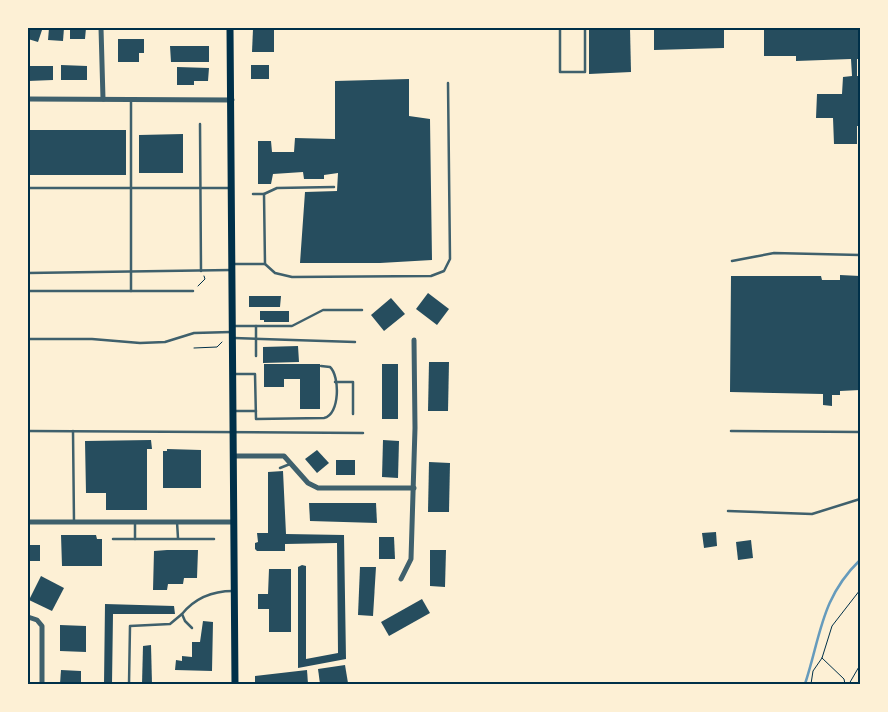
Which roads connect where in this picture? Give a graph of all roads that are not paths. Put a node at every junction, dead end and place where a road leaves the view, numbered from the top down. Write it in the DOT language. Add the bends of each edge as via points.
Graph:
graph roads {
  1 [pos="102,28"];
  2 [pos="230,28"];
  3 [pos="560,28"];
  4 [pos="585,28"];
  5 [pos="448,83"];
  6 [pos="28,99"];
  7 [pos="104,99"];
  8 [pos="130,100"];
  9 [pos="232,100"];
  10 [pos="200,124"];
  11 [pos="131,187"];
  12 [pos="334,187"];
  13 [pos="28,188"];
  14 [pos="201,188"];
  15 [pos="232,188"];
  16 [pos="253,194"];
  17 [pos="264,194"];
  18 [pos="860,255"];
  19 [pos="732,261"];
  20 [pos="265,264"];
  21 [pos="233,267"];
  22 [pos="201,271"];
  23 [pos="131,272"];
  24 [pos="28,273"];
  25 [pos="28,291"];
  26 [pos="131,291"];
  27 [pos="193,291"];
  28 [pos="362,310"];
  29 [pos="256,326"];
  30 [pos="233,332"];
  31 [pos="28,339"];
  32 [pos="256,339"];
  33 [pos="414,340"];
  34 [pos="356,342"];
  35 [pos="256,356"];
  36 [pos="321,366"];
  37 [pos="233,374"];
  38 [pos="336,382"];
  39 [pos="234,411"];
  40 [pos="256,411"];
  41 [pos="353,414"];
  42 [pos="28,431"];
  43 [pos="73,431"];
  44 [pos="731,431"];
  45 [pos="860,432"];
  46 [pos="234,433"];
  47 [pos="363,433"];
  48 [pos="233,456"];
  49 [pos="291,463"];
  50 [pos="280,468"];
  51 [pos="414,488"];
  52 [pos="860,499"];
  53 [pos="728,510"];
  54 [pos="28,522"];
  55 [pos="74,522"];
  56 [pos="135,522"];
  57 [pos="178,522"];
  58 [pos="234,522"];
  59 [pos="113,539"];
  60 [pos="135,539"];
  61 [pos="178,539"];
  62 [pos="214,539"];
  63 [pos="401,580"];
  64 [pos="234,591"];
  65 [pos="182,614"];
  66 [pos="28,618"];
  67 [pos="192,628"];
  68 [pos="42,684"];
  69 [pos="129,684"];
  70 [pos="236,684"];
  1 -- 7 [label="street"];
  2 -- 9 [label="main road"];
  3 -- 4 [label="lane" via="560,72 585,72"];
  5 -- 20 [label="lane" via="450,259 444,271 431,276 301,278 278,274"];
  6 -- 7 [label="street"];
  7 -- 8 [label="street"];
  8 -- 9 [label="street"];
  8 -- 11 [label="lane"];
  9 -- 15 [label="main road"];
  10 -- 14 [label="lane"];
  11 -- 13 [label="lane"];
  11 -- 14 [label="lane"];
  11 -- 23 [label="lane"];
  12 -- 17 [label="lane" via="277,188"];
  14 -- 15 [label="lane"];
  14 -- 22 [label="lane"];
  15 -- 21 [label="main road"];
  16 -- 17 [label="lane"];
  17 -- 20 [label="lane"];
  18 -- 19 [label="lane" via="774,253"];
  20 -- 21 [label="lane"];
  21 -- 22 [label="lane"];
  21 -- 30 [label="main road"];
  22 -- 23 [label="lane"];
  23 -- 24 [label="lane"];
  23 -- 26 [label="lane"];
  25 -- 26 [label="lane"];
  26 -- 27 [label="lane"];
  28 -- 29 [label="lane" via="323,310 292,326"];
  29 -- 30 [label="lane"];
  29 -- 32 [label="lane"];
  30 -- 31 [label="lane" via="194,333 165,342 140,343"];
  30 -- 32 [label="lane"];
  30 -- 37 [label="main road"];
  32 -- 34 [label="lane"];
  32 -- 35 [label="lane"];
  33 -- 51 [label="street"];
  36 -- 38 [label="lane" via="334,370"];
  37 -- 39 [label="main road"];
  37 -- 40 [label="lane" via="255,374"];
  38 -- 40 [label="lane" via="335,409 328,418 256,419"];
  38 -- 41 [label="lane" via="353,382"];
  39 -- 40 [label="lane"];
  39 -- 46 [label="main road"];
  42 -- 43 [label="lane"];
  43 -- 46 [label="lane"];
  43 -- 55 [label="lane"];
  44 -- 45 [label="lane"];
  46 -- 47 [label="lane"];
  46 -- 48 [label="main road"];
  48 -- 49 [label="street" via="280,456"];
  48 -- 58 [label="main road"];
  49 -- 50 [label="lane"];
  49 -- 51 [label="street" via="308,483 318,488"];
  51 -- 63 [label="street" via="411,559"];
  52 -- 53 [label="lane" via="812,514"];
  54 -- 55 [label="street"];
  55 -- 56 [label="street"];
  56 -- 57 [label="street"];
  56 -- 60 [label="lane"];
  57 -- 58 [label="street"];
  57 -- 61 [label="lane"];
  58 -- 64 [label="main road"];
  59 -- 60 [label="lane"];
  60 -- 61 [label="lane"];
  61 -- 62 [label="lane"];
  64 -- 65 [label="lane" via="210,594"];
  64 -- 70 [label="main road"];
  65 -- 67 [label="lane"];
  65 -- 69 [label="lane" via="170,624 130,626"];
  66 -- 68 [label="street" via="34,618 42,626"];
}
